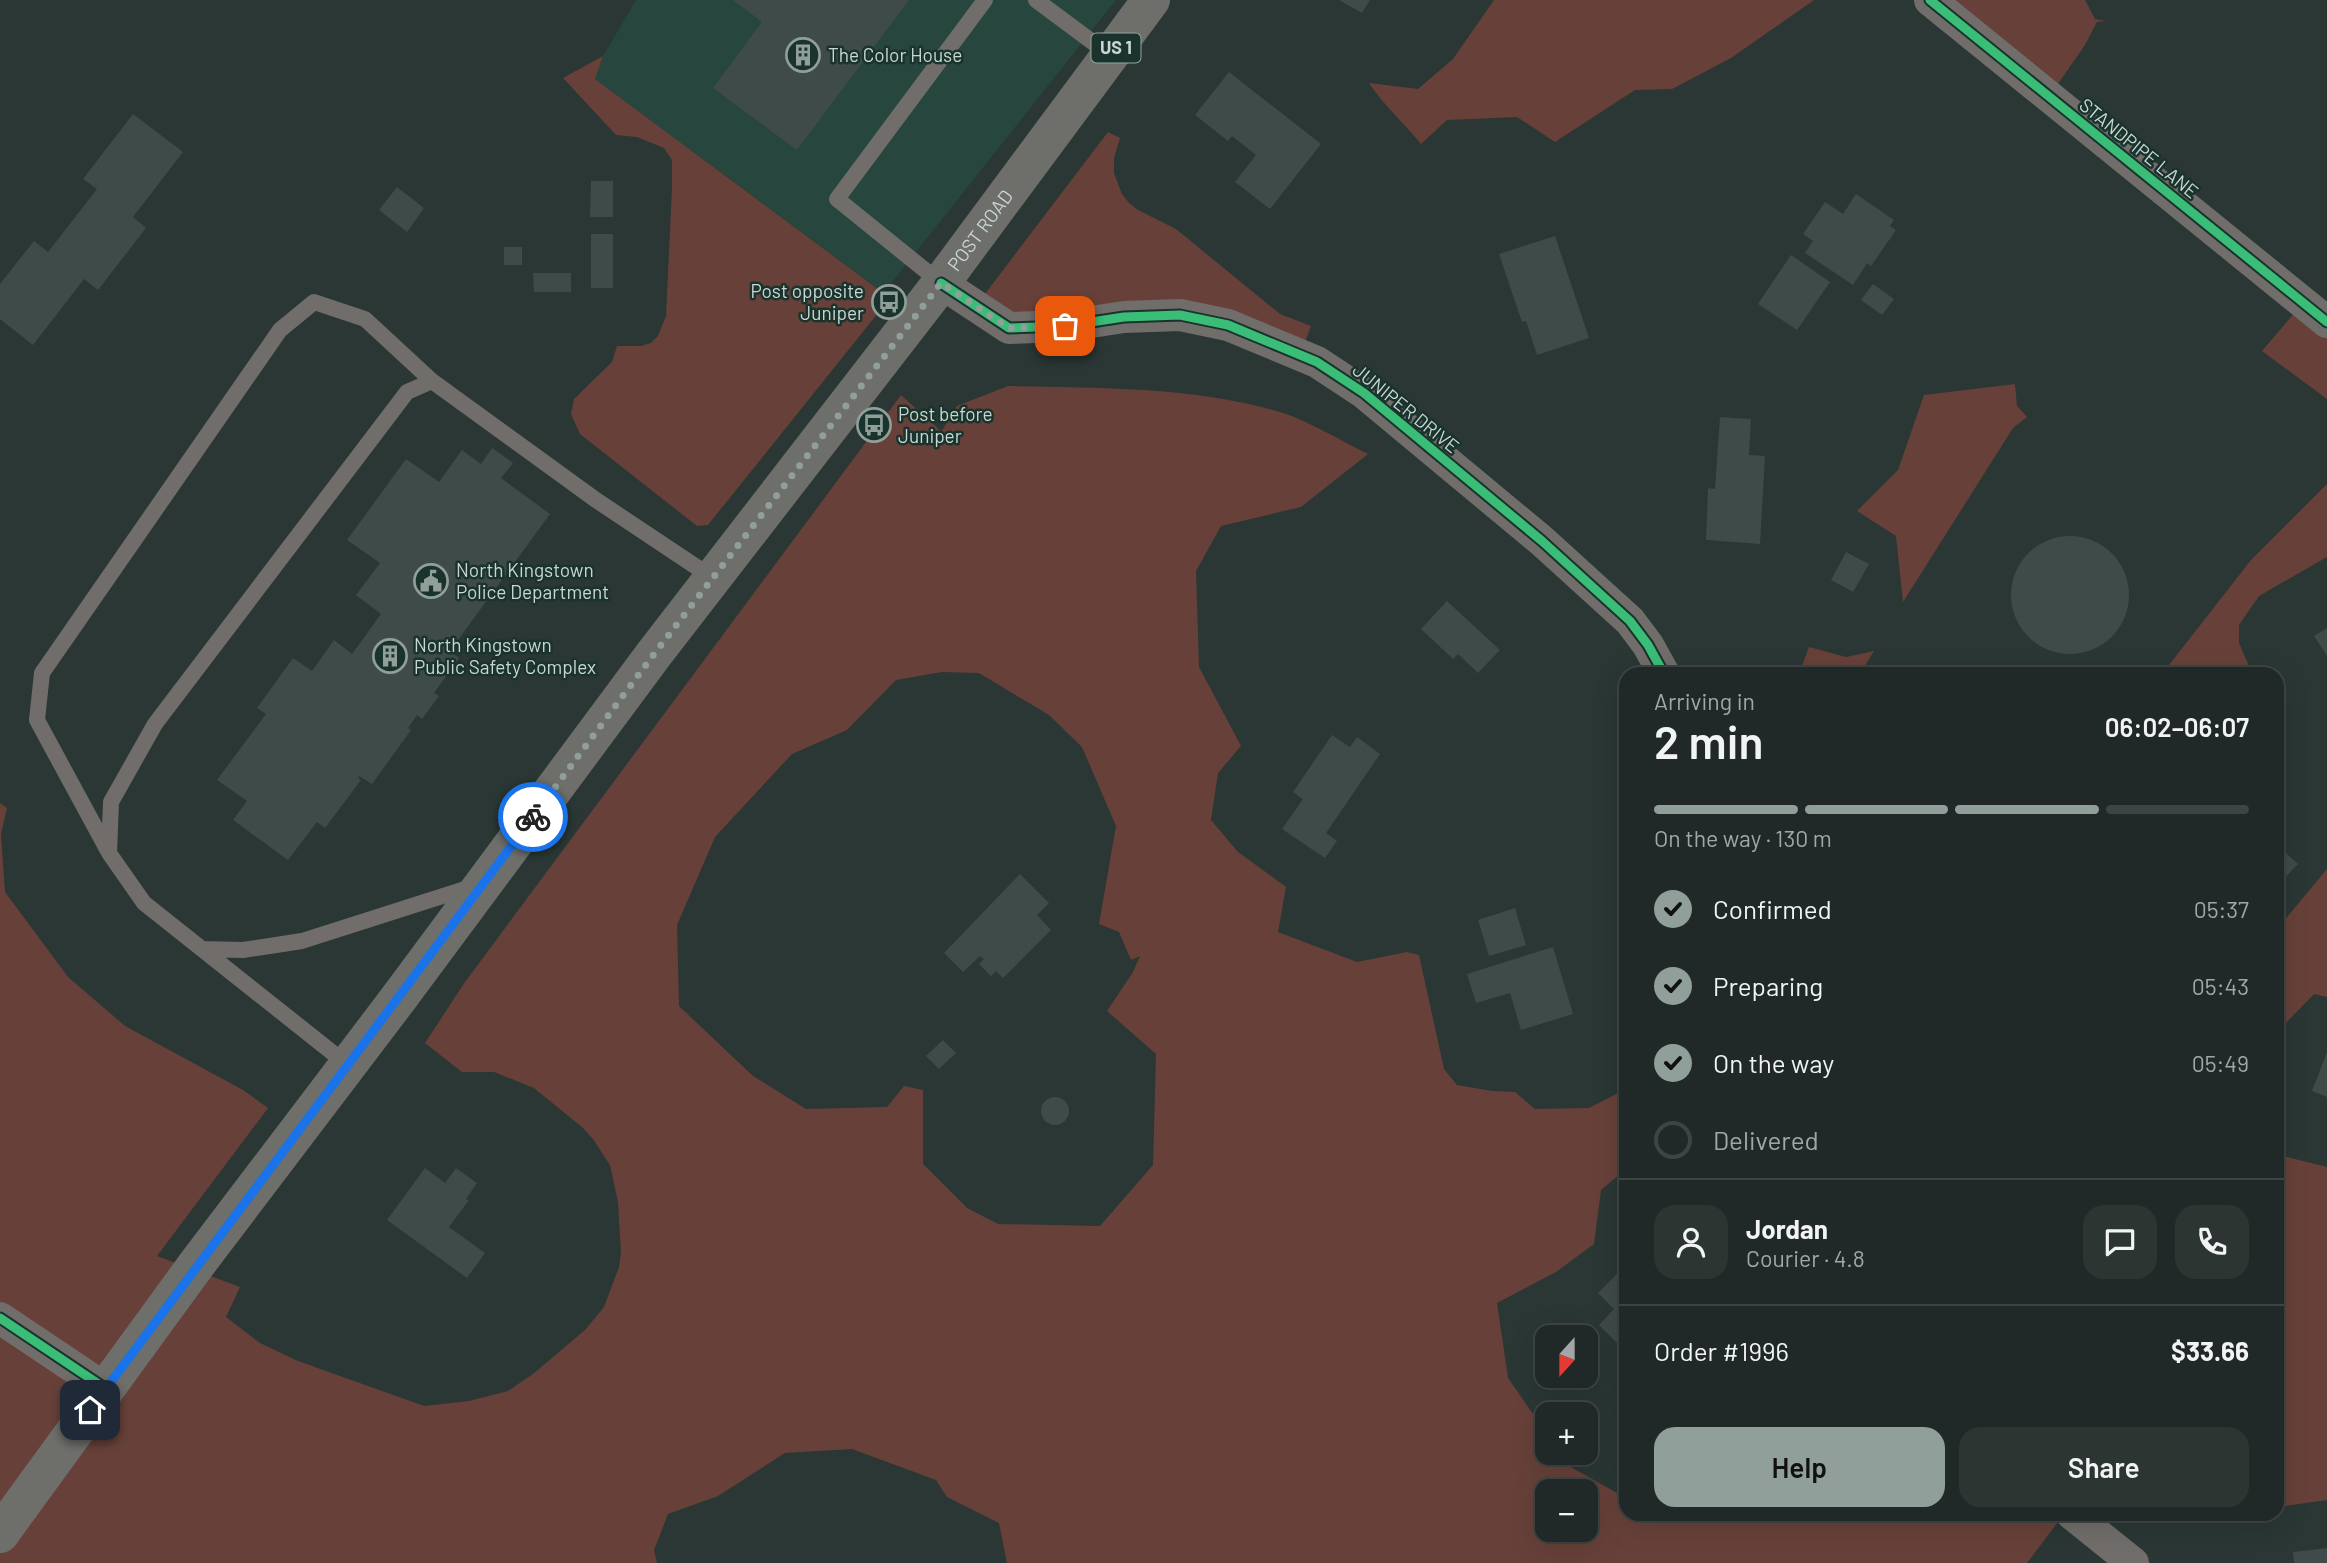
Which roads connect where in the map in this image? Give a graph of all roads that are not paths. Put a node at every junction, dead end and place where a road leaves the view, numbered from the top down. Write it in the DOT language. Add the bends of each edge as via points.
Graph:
graph roads {
  1 [pos="985,0"];
  2 [pos="1036,0"];
  3 [pos="1151,0"];
  4 [pos="1930,0"];
  5 [pos="1111,55"];
  6 [pos="941,283"];
  7 [pos="2327,322"];
  8 [pos="432,381"];
  9 [pos="713,578"];
  10 [pos="1660,667"];
  11 [pos="109,853"];
  12 [pos="483,883"];
  13 [pos="202,949"];
  14 [pos="348,1065"];
  15 [pos="0,1318"];
  16 [pos="106,1388"];
  17 [pos="2081,1521"];
  18 [pos="0,1534"];
  19 [pos="2133,1563"];
  1 -- 6 [label="lane" via="838,199"];
  2 -- 5 [label="lane"];
  3 -- 5 [label="main road, POST ROAD / US 1"];
  4 -- 7 [label="street, STANDPIPE LANE"];
  5 -- 6 [label="main road, POST ROAD / US 1"];
  6 -- 9 [label="main road, POST ROAD / US 1"];
  6 -- 10 [label="street, JUNIPER DRIVE" via="1009,328 1180,315 1228,325 1317,362 1364,393 1542,541 1630,621"];
  8 -- 9 [label="lane"];
  8 -- 11 [label="lane" via="407,392 155,724 111,802"];
  8 -- 11 [label="lane" via="365,319 314,302 280,330 42,673 37,720"];
  9 -- 12 [label="main road, POST ROAD / US 1"];
  11 -- 13 [label="lane" via="144,903"];
  12 -- 13 [label="lane" via="302,941 243,950"];
  12 -- 14 [label="main road, POST ROAD / US 1"];
  13 -- 14 [label="lane"];
  14 -- 16 [label="main road, POST ROAD / US 1"];
  15 -- 16 [label="street"];
  16 -- 18 [label="main road, POST ROAD / US 1"];
  17 -- 19 [label="street"];
}
